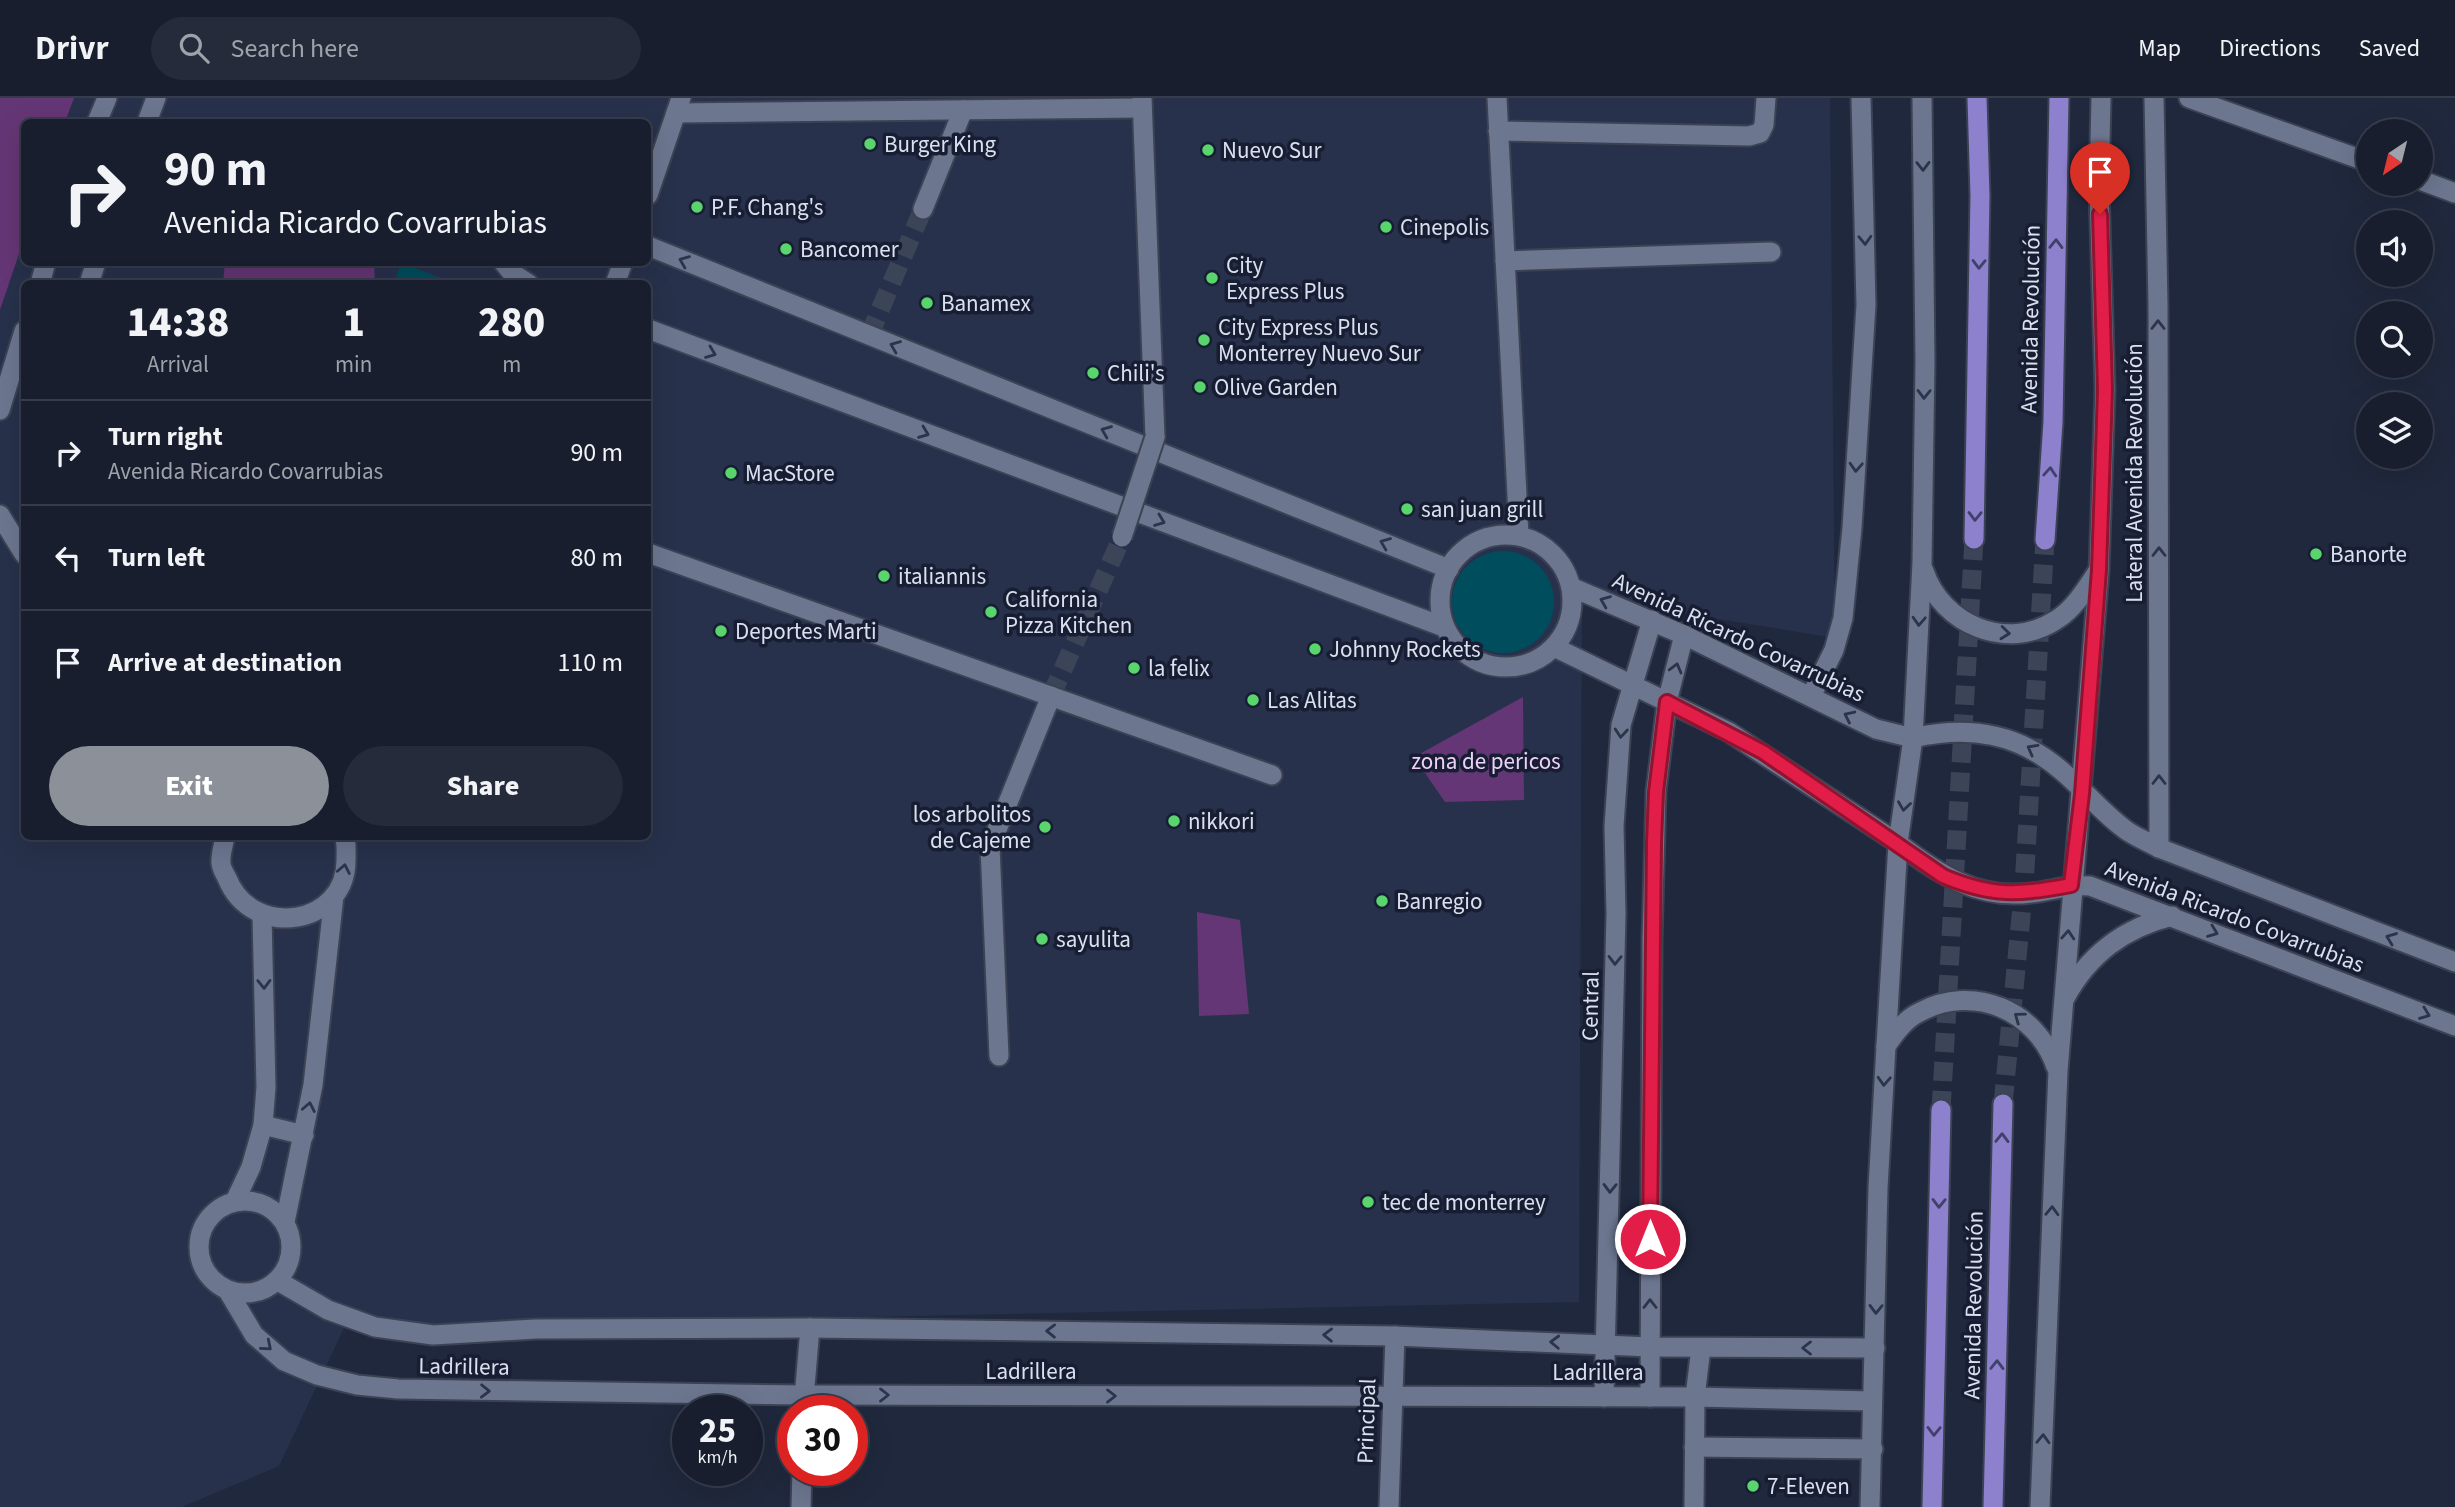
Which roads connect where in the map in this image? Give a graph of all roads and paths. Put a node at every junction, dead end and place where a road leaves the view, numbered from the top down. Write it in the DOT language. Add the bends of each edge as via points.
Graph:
graph roads {
  1 [pos="107,98"];
  2 [pos="156,98"];
  3 [pos="1497,98"];
  4 [pos="1766,98"];
  5 [pos="1861,98"];
  6 [pos="1922,98"];
  7 [pos="1977,98"];
  8 [pos="2059,98"];
  9 [pos="2101,98"];
  10 [pos="2154,98"];
  11 [pos="2189,98"];
  12 [pos="1142,103"];
  13 [pos="679,105"];
  14 [pos="963,110"];
  15 [pos="98,119"];
  16 [pos="148,119"];
  17 [pos="1498,131"];
  18 [pos="2356,158"];
  19 [pos="2433,185"];
  20 [pos="651,186"];
  21 [pos="2455,193"];
  22 [pos="922,209"];
  23 [pos="651,247"];
  24 [pos="1770,252"];
  25 [pos="1506,261"];
  26 [pos="506,266"];
  27 [pos="523,280"];
  28 [pos="651,330"];
  29 [pos="21,341"];
  30 [pos="0,410"];
  31 [pos="0,515"];
  32 [pos="1519,536"];
  33 [pos="1122,537"];
  34 [pos="1974,539"];
  35 [pos="2045,540"];
  36 [pos="21,549"];
  37 [pos="651,554"];
  38 [pos="1922,563"];
  39 [pos="1449,569"];
  40 [pos="2099,570"];
  41 [pos="1571,587"];
  42 [pos="1652,620"];
  43 [pos="1444,627"];
  44 [pos="1684,635"];
  45 [pos="1554,647"];
  46 [pos="1632,685"];
  47 [pos="1051,696"];
  48 [pos="1811,696"];
  49 [pos="1667,702"];
  50 [pos="1913,738"];
  51 [pos="1272,775"];
  52 [pos="2082,794"];
  53 [pos="224,840"];
  54 [pos="344,840"];
  55 [pos="1899,843"];
  56 [pos="2159,848"];
  57 [pos="2071,885"];
  58 [pos="334,896"];
  59 [pos="262,916"];
  60 [pos="2172,916"];
  61 [pos="2455,962"];
  62 [pos="2063,1002"];
  63 [pos="2455,1026"];
  64 [pos="1886,1046"];
  65 [pos="999,1056"];
  66 [pos="2058,1071"];
  67 [pos="2003,1104"];
  68 [pos="1941,1110"];
  69 [pos="263,1125"];
  70 [pos="304,1135"];
  71 [pos="235,1201"];
  72 [pos="285,1222"];
  73 [pos="278,1281"];
  74 [pos="228,1291"];
  75 [pos="810,1328"];
  76 [pos="1395,1336"];
  77 [pos="1606,1344"];
  78 [pos="1650,1347"];
  79 [pos="1701,1348"];
  80 [pos="1875,1348"];
  81 [pos="804,1395"];
  82 [pos="1391,1397"];
  83 [pos="1604,1397"];
  84 [pos="1650,1397"];
  85 [pos="1695,1397"];
  86 [pos="1872,1401"];
  87 [pos="777,1402"];
  88 [pos="868,1402"];
  89 [pos="1694,1447"];
  90 [pos="1872,1448"];
  91 [pos="802,1486"];
  92 [pos="801,1507"];
  93 [pos="1389,1507"];
  94 [pos="1694,1507"];
  95 [pos="1870,1507"];
  96 [pos="1932,1507"];
  97 [pos="1993,1507"];
  98 [pos="2040,1507"];
  1 -- 15 [label="street"];
  2 -- 16 [label="street"];
  3 -- 17 [label="street"];
  4 -- 17 [label="street" via="1764,125 1760,133 1749,136"];
  5 -- 48 [label="street, one-way" via="1866,305 1852,528 1843,618 1834,650"];
  6 -- 38 [label="street, one-way"];
  7 -- 34 [label="main road, one-way" via="1980,196"];
  35 -- 8 [label="main road, Avenida Revolución, one-way" via="2053,422"];
  9 -- 40 [label="street" via="2105,390"];
  56 -- 10 [label="street, Lateral Avenida Revolución, one-way"];
  11 -- 18 [label="street"];
  12 -- 14 [label="street"];
  12 -- 33 [label="street, bridge" via="1155,437"];
  13 -- 14 [label="street"];
  13 -- 20 [label="street"];
  14 -- 22 [label="street"];
  17 -- 25 [label="street"];
  19 -- 21 [label="street"];
  39 -- 23 [label="street, one-way"];
  24 -- 25 [label="street"];
  25 -- 32 [label="street"];
  26 -- 27 [label="street"];
  28 -- 43 [label="street, one-way"];
  29 -- 30 [label="street"];
  31 -- 36 [label="street"];
  32 -- 39 [label="street" via="1486,536 1465,549"];
  32 -- 41 [label="street" via="1551,555"];
  37 -- 47 [label="street"];
  38 -- 40 [label="street, one-way" via="1940,602 1956,617 1984,631 2016,635 2057,620"];
  38 -- 50 [label="street, one-way"];
  39 -- 43 [label="street" via="1440,600"];
  40 -- 52 [label="street"];
  42 -- 41 [label="street, Avenida Ricardo Covarrubias, one-way"];
  41 -- 45 [label="street" via="1569,621"];
  42 -- 44 [label="street, Avenida Ricardo Covarrubias"];
  42 -- 46 [label="street, Central"];
  43 -- 45 [label="street" via="1472,657 1502,668 1535,662"];
  44 -- 48 [label="street, Avenida Ricardo Covarrubias"];
  49 -- 44 [label="street, one-way"];
  45 -- 46 [label="street, Avenida Ricardo Covarrubias"];
  46 -- 49 [label="street, Avenida Ricardo Covarrubias"];
  46 -- 77 [label="street, Central, one-way" via="1620,725 1614,825"];
  47 -- 51 [label="street"];
  47 -- 65 [label="street" via="990,847"];
  50 -- 48 [label="street, Avenida Ricardo Covarrubias, one-way" via="1875,729"];
  49 -- 55 [label="street, Avenida Ricardo Covarrubias" via="1763,752"];
  78 -- 49 [label="street, one-way" via="1654,855"];
  52 -- 50 [label="street, Avenida Ricardo Covarrubias, one-way" via="2046,758 2000,736 1943,731"];
  50 -- 55 [label="street, one-way"];
  52 -- 56 [label="street, Avenida Ricardo Covarrubias" via="2124,829"];
  52 -- 57 [label="street"];
  53 -- 59 [label="street" via="221,864 234,896"];
  58 -- 54 [label="street, one-way" via="346,870"];
  55 -- 57 [label="street, Avenida Ricardo Covarrubias" via="1943,876 1989,892 2031,893"];
  55 -- 64 [label="street"];
  61 -- 56 [label="street, Avenida Ricardo Covarrubias, one-way"];
  57 -- 60 [label="street, Avenida Ricardo Covarrubias" via="2104,890"];
  62 -- 57 [label="street, one-way"];
  58 -- 59 [label="street" via="314,912 288,920"];
  70 -- 58 [label="street, one-way"];
  59 -- 69 [label="street, one-way"];
  60 -- 62 [label="street" via="2111,942 2075,979"];
  60 -- 63 [label="street, Avenida Ricardo Covarrubias, one-way"];
  62 -- 66 [label="street"];
  66 -- 64 [label="street, one-way" via="2051,1051 2022,1017 2004,1006 1973,1000 1938,1003 1917,1013"];
  64 -- 80 [label="street, one-way"];
  98 -- 66 [label="street, one-way"];
  97 -- 67 [label="main road, Avenida Revolución, one-way"];
  68 -- 96 [label="main road, Avenida Revolución, one-way"];
  69 -- 70 [label="street"];
  69 -- 71 [label="street"];
  70 -- 72 [label="street"];
  71 -- 72 [label="street" via="270,1207"];
  71 -- 74 [label="street, Ladrillera" via="217,1209 203,1224 198,1243 201,1263 211,1280"];
  72 -- 73 [label="street" via="292,1242 289,1263"];
  73 -- 74 [label="street" via="245,1294"];
  73 -- 75 [label="street, Ladrillera" via="328,1310 375,1327 433,1335 536,1329"];
  74 -- 87 [label="street, Ladrillera, one-way" via="254,1335 284,1360 357,1385"];
  76 -- 75 [label="street, Ladrillera, one-way"];
  75 -- 81 [label="street"];
  77 -- 76 [label="street, Ladrillera, one-way"];
  76 -- 82 [label="street, Principal"];
  77 -- 78 [label="street, Ladrillera"];
  77 -- 83 [label="street, Central"];
  78 -- 79 [label="street, Ladrillera"];
  78 -- 84 [label="street"];
  80 -- 79 [label="street, Ladrillera, one-way"];
  79 -- 85 [label="street"];
  80 -- 86 [label="street"];
  82 -- 83 [label="street, Ladrillera"];
  88 -- 82 [label="street, Ladrillera, one-way"];
  82 -- 93 [label="street, Principal"];
  83 -- 84 [label="street, Ladrillera"];
  84 -- 85 [label="street, Ladrillera"];
  85 -- 86 [label="street, Ladrillera"];
  85 -- 89 [label="street"];
  86 -- 90 [label="street"];
  89 -- 90 [label="street"];
  89 -- 94 [label="street"];
  90 -- 95 [label="street"];
  91 -- 92 [label="street"];
}
